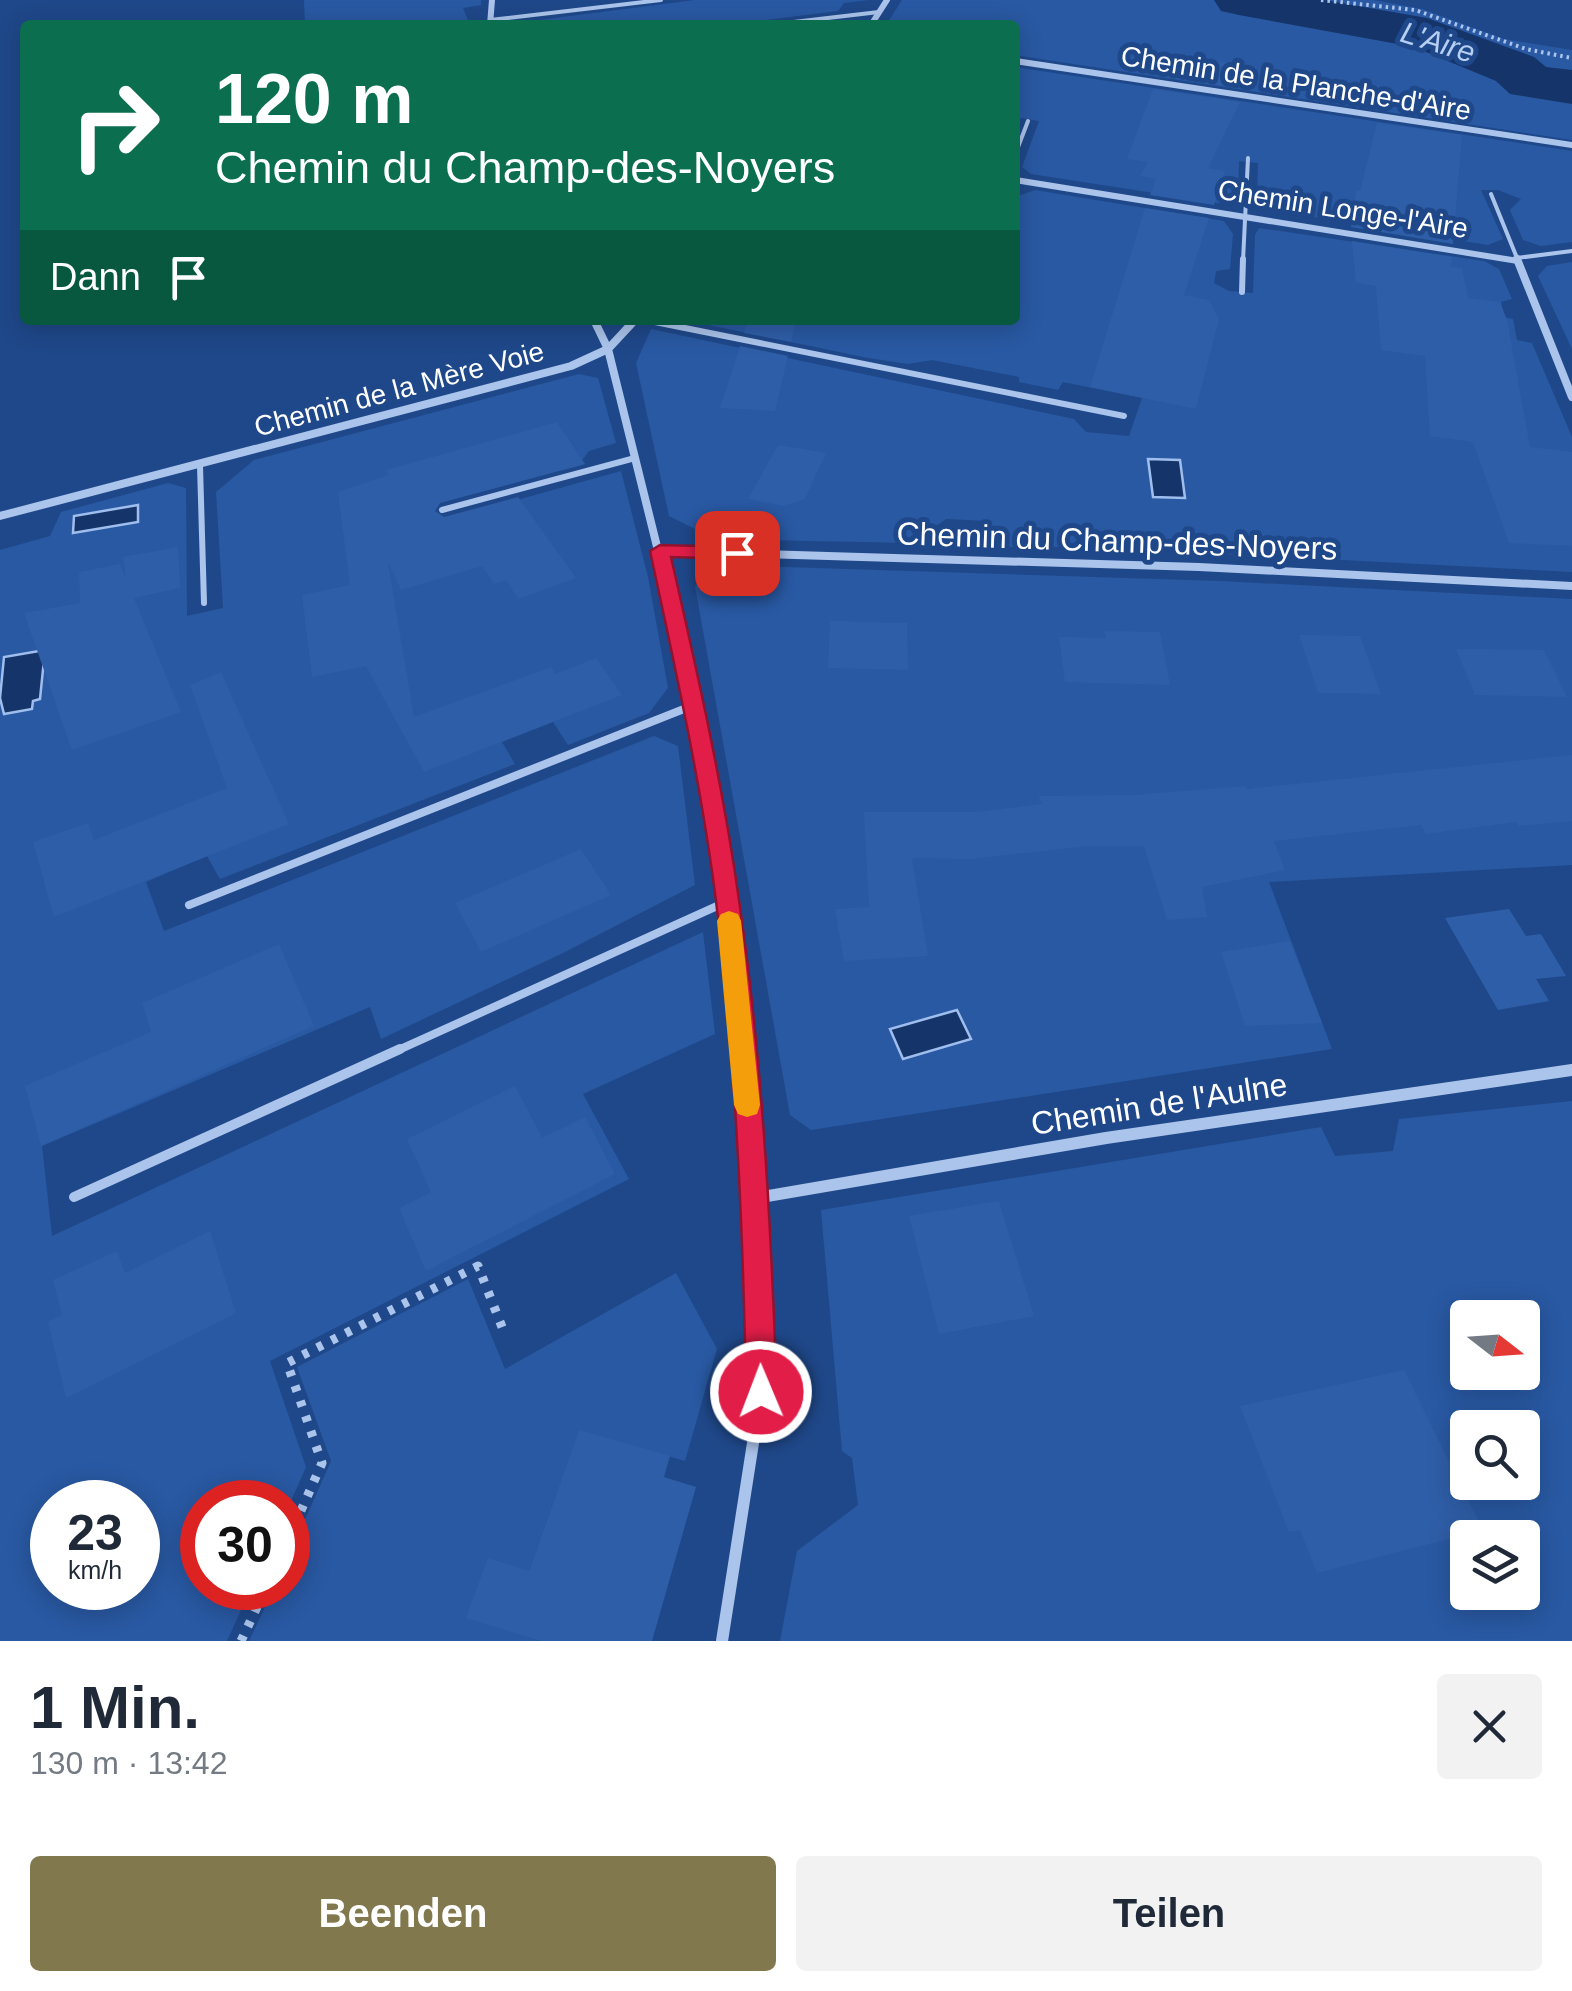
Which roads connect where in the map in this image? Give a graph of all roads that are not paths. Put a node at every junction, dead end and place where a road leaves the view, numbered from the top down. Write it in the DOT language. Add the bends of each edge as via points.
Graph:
graph roads {
  1 [pos="661,0"];
  2 [pos="887,0"];
  3 [pos="879,12"];
  4 [pos="506,20"];
  5 [pos="811,20"];
  6 [pos="874,20"];
  7 [pos="1020,62"];
  8 [pos="1028,121"];
  9 [pos="1020,142"];
  10 [pos="1572,145"];
  11 [pos="1248,158"];
  12 [pos="1020,181"];
  13 [pos="1491,194"];
  14 [pos="1246,216"];
  15 [pos="1572,251"];
  16 [pos="1517,258"];
  17 [pos="1242,292"];
  18 [pos="596,325"];
  19 [pos="630,325"];
  20 [pos="670,325"];
  21 [pos="608,349"];
  22 [pos="1572,398"];
  23 [pos="1124,416"];
  24 [pos="635,458"];
  25 [pos="200,466"];
  26 [pos="442,510"];
  27 [pos="0,516"];
  28 [pos="660,551"];
  29 [pos="1572,586"];
  30 [pos="204,603"];
  31 [pos="694,705"];
  32 [pos="728,901"];
  33 [pos="189,905"];
  34 [pos="1572,1070"];
  35 [pos="74,1197"];
  36 [pos="756,1198"];
  37 [pos="722,1641"];
  1 -- 4 [label="lane"];
  2 -- 3 [label="street"];
  3 -- 5 [label="lane"];
  3 -- 6 [label="street"];
  7 -- 10 [label="street, Chemin de la Planche-d'Aire"];
  8 -- 9 [label="lane"];
  11 -- 14 [label="lane"];
  12 -- 14 [label="street, Chemin Longe-l'Aire"];
  13 -- 16 [label="lane"];
  14 -- 16 [label="street, Chemin Longe-l'Aire"];
  14 -- 17 [label="lane"];
  15 -- 16 [label="lane"];
  16 -- 22 [label="street"];
  18 -- 21 [label="street"];
  19 -- 21 [label="street"];
  20 -- 23 [label="lane"];
  21 -- 24 [label="street"];
  21 -- 25 [label="street, Chemin de la Mère Voie" via="571,366"];
  24 -- 26 [label="lane"];
  24 -- 28 [label="street"];
  25 -- 27 [label="street, Chemin de la Mère Voie"];
  25 -- 30 [label="lane"];
  28 -- 29 [label="street, Chemin du Champ-des-Noyers"];
  28 -- 31 [label="street"];
  31 -- 32 [label="street"];
  31 -- 33 [label="lane"];
  32 -- 35 [label="lane"];
  32 -- 36 [label="street"];
  34 -- 36 [label="street, Chemin de l'Aulne" via="1106,1138"];
  36 -- 37 [label="street" via="761,1392"];
}
